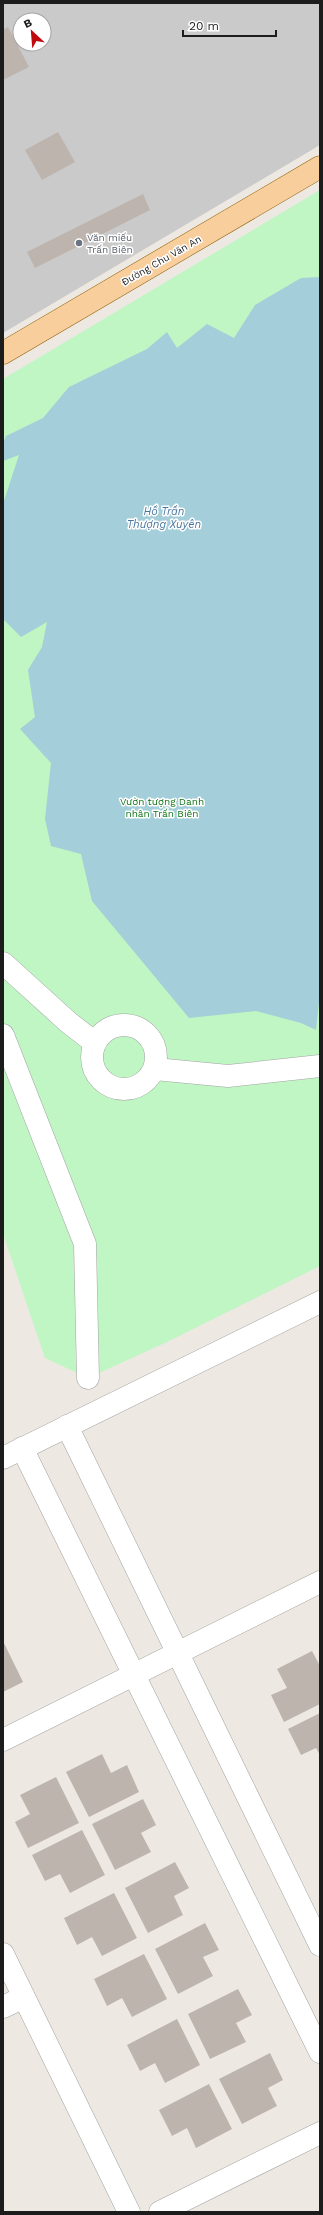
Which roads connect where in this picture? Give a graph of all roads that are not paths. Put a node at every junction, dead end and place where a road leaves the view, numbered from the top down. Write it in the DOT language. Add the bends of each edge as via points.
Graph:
graph roads {
  1 [pos="319,168"];
  2 [pos="3,353"];
  3 [pos="3,963"];
  4 [pos="3,1035"];
  5 [pos="95,1043"];
  6 [pos="320,1066"];
  7 [pos="155,1069"];
  8 [pos="320,1302"];
  9 [pos="88,1378"];
  10 [pos="67,1426"];
  11 [pos="22,1448"];
  12 [pos="3,1458"];
  13 [pos="320,1582"];
  14 [pos="178,1653"];
  15 [pos="134,1675"];
  16 [pos="3,1740"];
  17 [pos="320,1945"];
  18 [pos="3,1954"];
  19 [pos="24,1996"];
  20 [pos="3,2007"];
  21 [pos="320,2052"];
  22 [pos="320,2133"];
  23 [pos="129,2212"];
  24 [pos="160,2212"];
  1 -- 2 [label="main road, Đường Chu Văn An"];
  3 -- 5 [label="street"];
  4 -- 9 [label="street" via="85,1244"];
  5 -- 7 [label="street" via="110,1028 132,1026 144,1032 153,1042 157,1055"];
  5 -- 7 [label="street" via="92,1053 93,1067 99,1079 110,1086 123,1090 136,1087 148,1080"];
  6 -- 7 [label="street" via="228,1076"];
  8 -- 10 [label="street"];
  10 -- 11 [label="street"];
  10 -- 14 [label="street"];
  11 -- 12 [label="street"];
  11 -- 15 [label="street"];
  13 -- 14 [label="street"];
  14 -- 15 [label="street"];
  14 -- 17 [label="street"];
  15 -- 16 [label="street"];
  15 -- 21 [label="street"];
  18 -- 19 [label="street"];
  19 -- 20 [label="street"];
  19 -- 23 [label="street"];
  22 -- 24 [label="street"];
}
